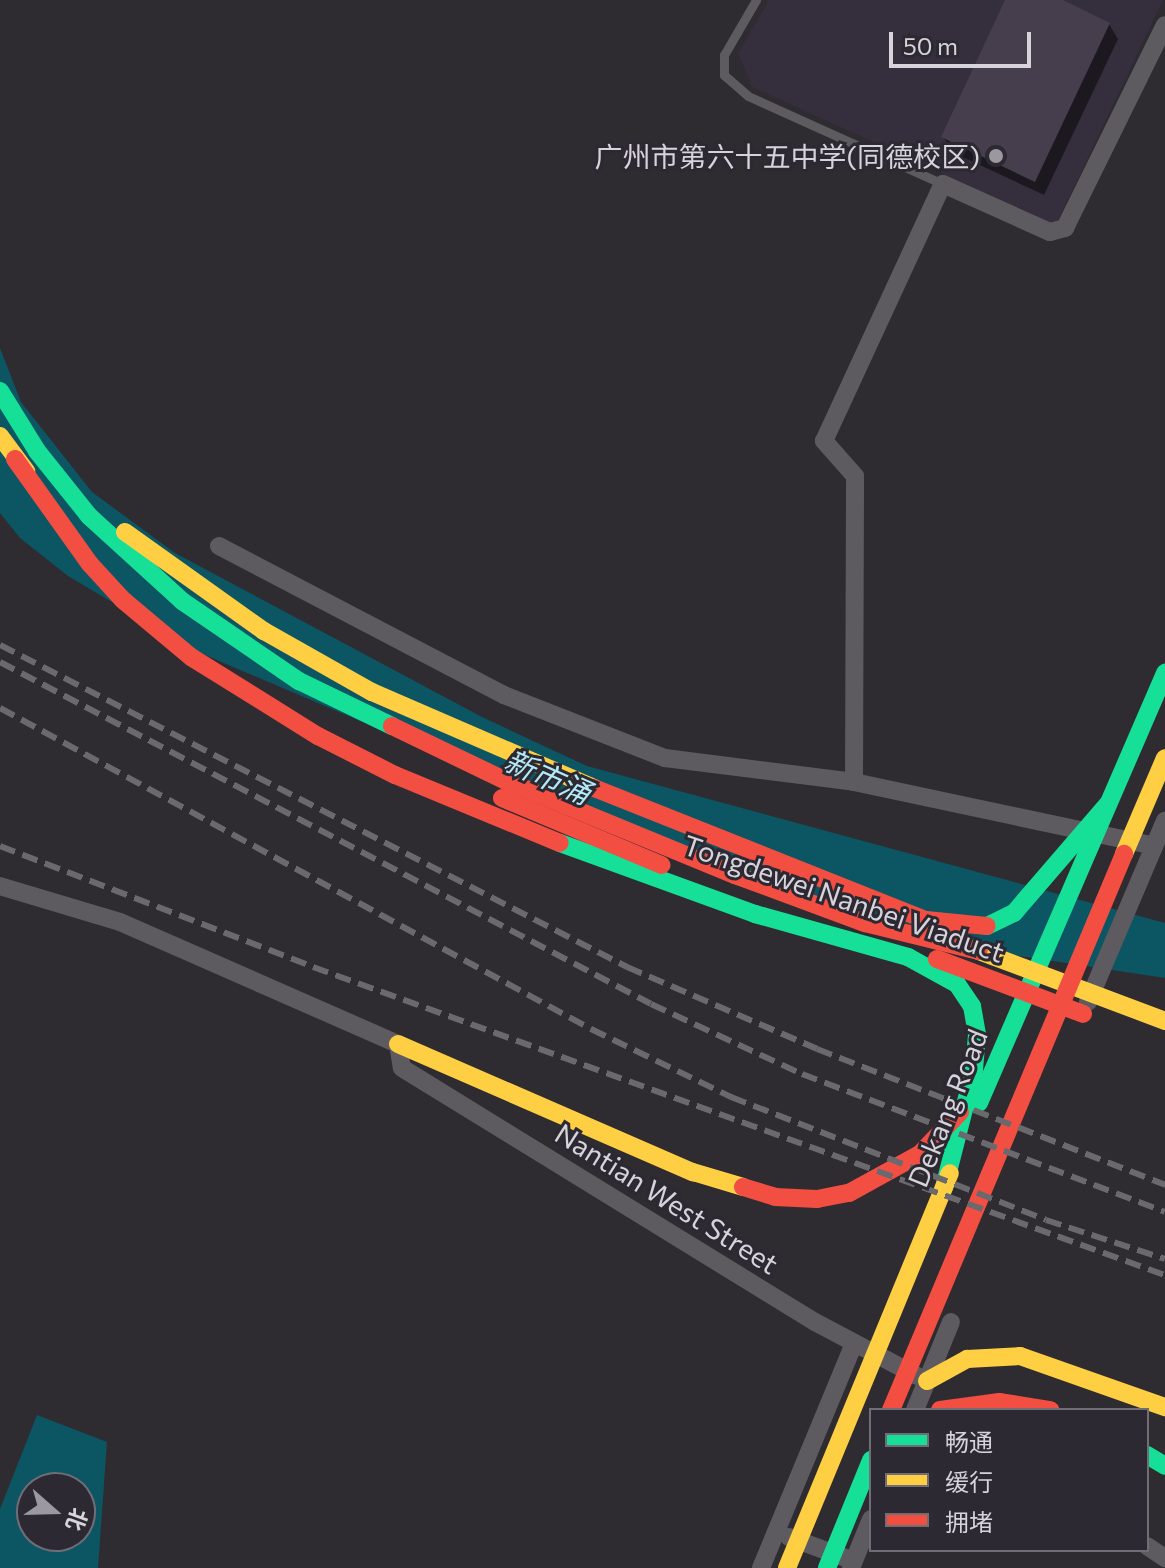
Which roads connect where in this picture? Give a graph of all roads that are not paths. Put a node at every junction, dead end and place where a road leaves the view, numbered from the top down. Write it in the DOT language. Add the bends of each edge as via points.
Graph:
graph roads {
  1 [pos="756,0"];
  2 [pos="1165,25"];
  3 [pos="943,184"];
  4 [pos="0,391"];
  5 [pos="0,436"];
  6 [pos="15,459"];
  7 [pos="67,490"];
  8 [pos="219,546"];
  9 [pos="1165,673"];
  10 [pos="1165,758"];
  11 [pos="854,782"];
  12 [pos="1107,805"];
  13 [pos="1165,821"];
  14 [pos="1159,848"];
  15 [pos="0,886"];
  16 [pos="1093,987"];
  17 [pos="1083,1014"];
  18 [pos="1165,1021"];
  19 [pos="398,1044"];
  20 [pos="965,1106"];
  21 [pos="944,1188"];
  22 [pos="951,1322"];
  23 [pos="854,1343"];
  24 [pos="1073,1371"];
  25 [pos="921,1396"];
  26 [pos="972,1404"];
  27 [pos="1165,1407"];
  28 [pos="892,1408"];
  29 [pos="937,1408"];
  30 [pos="951,1408"];
  31 [pos="1041,1408"];
  32 [pos="1138,1408"];
  33 [pos="869,1465"];
  34 [pos="869,1486"];
  35 [pos="869,1524"];
  36 [pos="843,1529"];
  37 [pos="776,1531"];
  38 [pos="853,1565"];
  39 [pos="761,1568"];
  40 [pos="787,1568"];
  41 [pos="827,1568"];
  1 -- 3 [label="lane" via="724,55 724,75 748,96"];
  2 -- 3 [label="street" via="1065,228 1050,232"];
  3 -- 11 [label="street" via="824,441 855,476"];
  4 -- 7 [label="main road, Tongdewei Nanbei Viaduct"];
  5 -- 6 [label="main road, Tongdewei Nanbei Viaduct"];
  6 -- 17 [label="main road, Tongdewei Nanbei Viaduct" via="103,555 161,606 277,686 425,764 728,893 983,974"];
  6 -- 20 [label="main road" via="90,564 123,600 203,665 318,736 395,775 608,863 936,969 957,984 972,1006 977,1035"];
  7 -- 12 [label="main road" via="264,631 372,692 905,914 966,928 1002,920 1058,866"];
  7 -- 16 [label="main road, Tongdewei Nanbei Viaduct" via="182,601 299,681 504,780 735,875 865,923 985,951"];
  8 -- 11 [label="street" via="504,695 665,758"];
  9 -- 12 [label="main road, Dekang Road"];
  10 -- 28 [label="main road"];
  11 -- 14 [label="street"];
  12 -- 21 [label="main road, Dekang Road"];
  13 -- 14 [label="street"];
  14 -- 16 [label="street" via="1137,884"];
  15 -- 19 [label="street" via="120,922"];
  16 -- 17 [label="street"];
  16 -- 18 [label="main road, Tongdewei Nanbei Viaduct"];
  19 -- 20 [label="main road" via="693,1172 775,1197 817,1199 882,1179 920,1154"];
  19 -- 23 [label="street, Nantian West Street" via="402,1068"];
  20 -- 21 [label="main road"];
  21 -- 40 [label="main road, Dekang Road"];
  22 -- 25 [label="street"];
  23 -- 25 [label="street, Nantian West Street"];
  23 -- 37 [label="street"];
  24 -- 25 [label="main road" via="998,1356 967,1359"];
  24 -- 27 [label="main road"];
  24 -- 32 [label="main road"];
  25 -- 26 [label="main road"];
  25 -- 29 [label="street, Nantian West Street"];
  26 -- 30 [label="main road"];
  26 -- 31 [label="main road"];
  33 -- 36 [label="main road"];
  34 -- 36 [label="main road"];
  35 -- 38 [label="street"];
  36 -- 41 [label="main road"];
  37 -- 38 [label="street"];
  37 -- 39 [label="street"];
}
